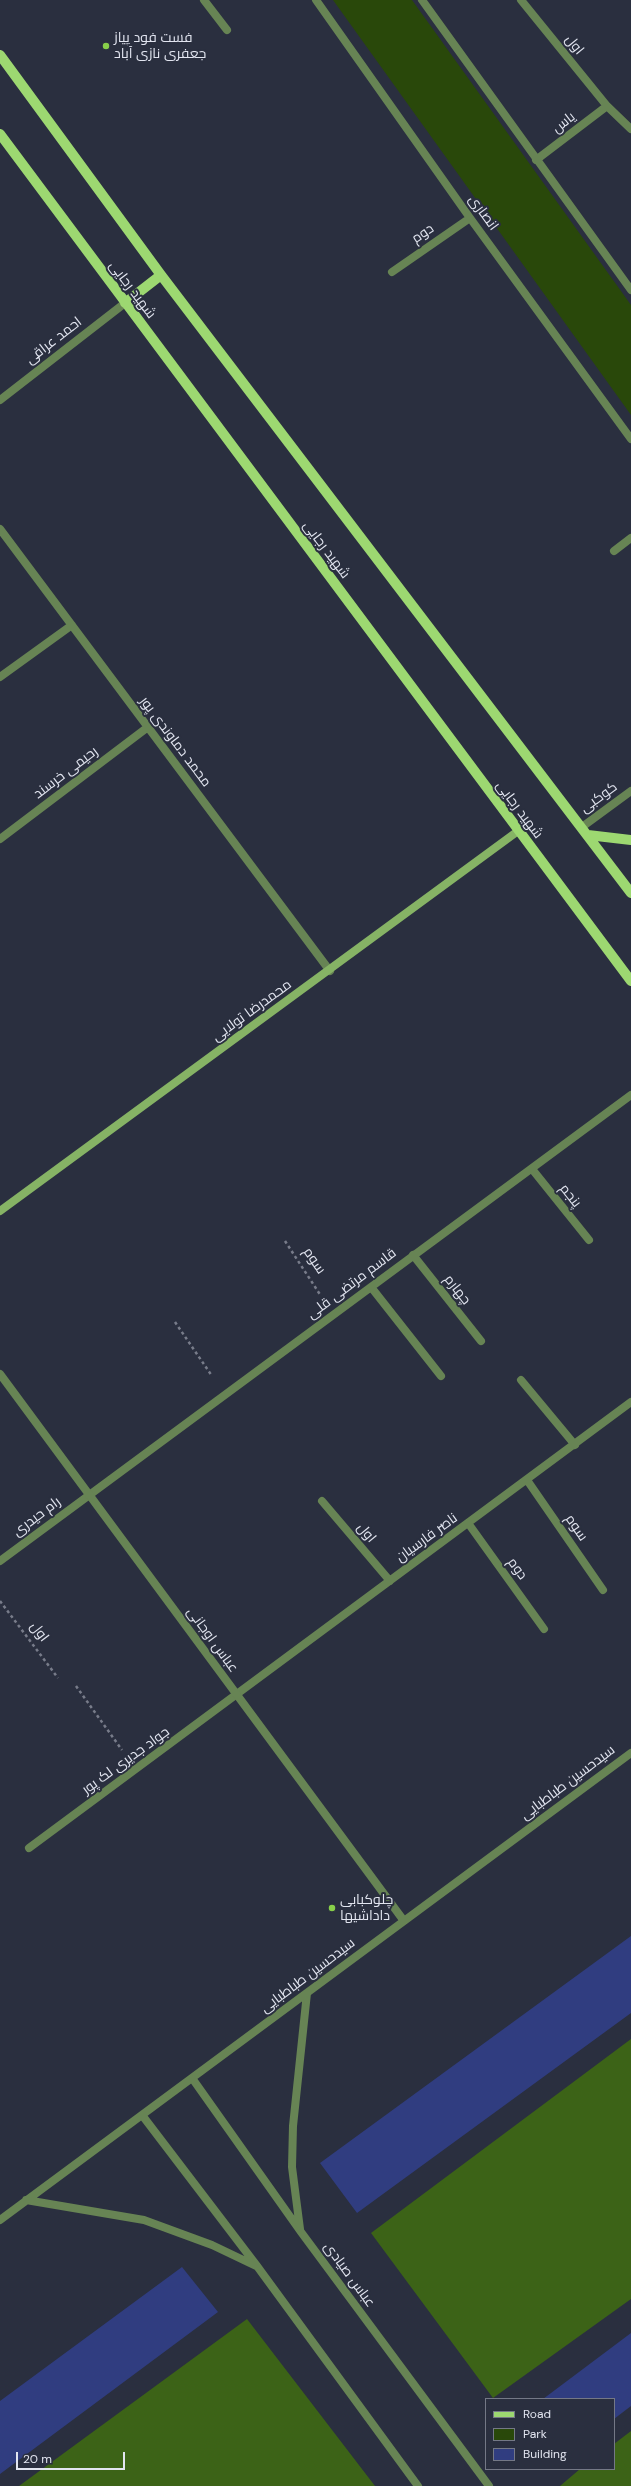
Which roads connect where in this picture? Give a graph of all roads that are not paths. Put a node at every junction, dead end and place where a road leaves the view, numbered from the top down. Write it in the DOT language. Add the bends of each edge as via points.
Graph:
graph roads {
  1 [pos="204,0"];
  2 [pos="316,0"];
  3 [pos="422,0"];
  4 [pos="521,0"];
  5 [pos="227,30"];
  6 [pos="0,55"];
  7 [pos="607,106"];
  8 [pos="631,129"];
  9 [pos="0,134"];
  10 [pos="536,160"];
  11 [pos="470,218"];
  12 [pos="392,272"];
  13 [pos="162,275"];
  14 [pos="631,290"];
  15 [pos="125,303"];
  16 [pos="0,400"];
  17 [pos="631,439"];
  18 [pos="0,529"];
  19 [pos="631,538"];
  20 [pos="614,551"];
  21 [pos="72,625"];
  22 [pos="0,677"];
  23 [pos="148,728"];
  24 [pos="631,791"];
  25 [pos="518,831"];
  26 [pos="585,831"];
  27 [pos="0,839"];
  28 [pos="631,840"];
  29 [pos="631,893"];
  30 [pos="330,971"];
  31 [pos="631,981"];
  32 [pos="631,1095"];
  33 [pos="532,1168"];
  34 [pos="0,1212"];
  35 [pos="589,1240"];
  36 [pos="413,1255"];
  37 [pos="370,1287"];
  38 [pos="481,1342"];
  39 [pos="0,1374"];
  40 [pos="441,1376"];
  41 [pos="521,1380"];
  42 [pos="631,1402"];
  43 [pos="575,1445"];
  44 [pos="527,1480"];
  45 [pos="89,1494"];
  46 [pos="322,1501"];
  47 [pos="468,1524"];
  48 [pos="0,1561"];
  49 [pos="390,1581"];
  50 [pos="603,1590"];
  51 [pos="544,1629"];
  52 [pos="237,1695"];
  53 [pos="631,1753"];
  54 [pos="29,1848"];
  55 [pos="404,1921"];
  56 [pos="307,1993"];
  57 [pos="192,2078"];
  58 [pos="142,2115"];
  59 [pos="26,2200"];
  60 [pos="0,2220"];
  61 [pos="301,2232"];
  62 [pos="257,2266"];
  63 [pos="418,2486"];
  64 [pos="489,2486"];
  1 -- 5 [label="street"];
  2 -- 11 [label="street, انصاری"];
  3 -- 10 [label="street"];
  4 -- 7 [label="street, اول"];
  6 -- 13 [label="main road"];
  7 -- 8 [label="street"];
  7 -- 10 [label="street, یاس"];
  9 -- 15 [label="main road, شهید رجایی"];
  10 -- 14 [label="street"];
  11 -- 12 [label="street, دوم"];
  11 -- 17 [label="street, انصاری"];
  13 -- 15 [label="main road"];
  13 -- 26 [label="main road"];
  15 -- 16 [label="street, احمد عراقی"];
  15 -- 25 [label="main road, شهید رجایی"];
  18 -- 21 [label="street, محمد دماوندی پور"];
  19 -- 20 [label="street"];
  21 -- 22 [label="street"];
  21 -- 23 [label="street, محمد دماوندی پور"];
  23 -- 27 [label="street, رحیمی خرسند"];
  23 -- 30 [label="street, محمد دماوندی پور"];
  24 -- 26 [label="street, کوکبی"];
  25 -- 30 [label="main road, محمدرضا تولایی"];
  25 -- 31 [label="main road, شهید رجایی"];
  26 -- 28 [label="main road"];
  26 -- 29 [label="main road"];
  30 -- 34 [label="main road, محمدرضا تولایی"];
  32 -- 33 [label="street, قاسم مرتضی قلی"];
  33 -- 35 [label="street, پنجم"];
  33 -- 36 [label="street, قاسم مرتضی قلی"];
  36 -- 37 [label="street, قاسم مرتضی قلی"];
  36 -- 38 [label="street, چهارم"];
  37 -- 40 [label="street"];
  37 -- 45 [label="street, قاسم مرتضی قلی"];
  39 -- 45 [label="street, عباس اوجانی"];
  41 -- 43 [label="street"];
  42 -- 43 [label="street, ناصر فارسیان"];
  43 -- 44 [label="street, ناصر فارسیان"];
  44 -- 47 [label="street, ناصر فارسیان"];
  44 -- 50 [label="street, سوم"];
  45 -- 48 [label="street, رام حیدری"];
  45 -- 52 [label="street, عباس اوجانی"];
  46 -- 49 [label="street, اول"];
  47 -- 49 [label="street, ناصر فارسیان"];
  47 -- 51 [label="street, دوم"];
  49 -- 52 [label="street, ناصر فارسیان"];
  52 -- 54 [label="street, جواد جدیری لک پور"];
  52 -- 55 [label="street, عباس اوجانی"];
  53 -- 55 [label="street, سیدحسین طباطبایی"];
  55 -- 56 [label="street, سیدحسین طباطبایی"];
  56 -- 57 [label="street, سیدحسین طباطبایی"];
  56 -- 61 [label="street" via="292,2139 292,2167"];
  57 -- 58 [label="street, سیدحسین طباطبایی"];
  57 -- 61 [label="street, عباس صیادی"];
  58 -- 59 [label="street, سیدحسین طباطبایی"];
  58 -- 62 [label="street"];
  59 -- 60 [label="street, سیدحسین طباطبایی"];
  59 -- 62 [label="street" via="144,2220 212,2245"];
  61 -- 64 [label="street, عباس صیادی"];
  62 -- 63 [label="street"];
}
